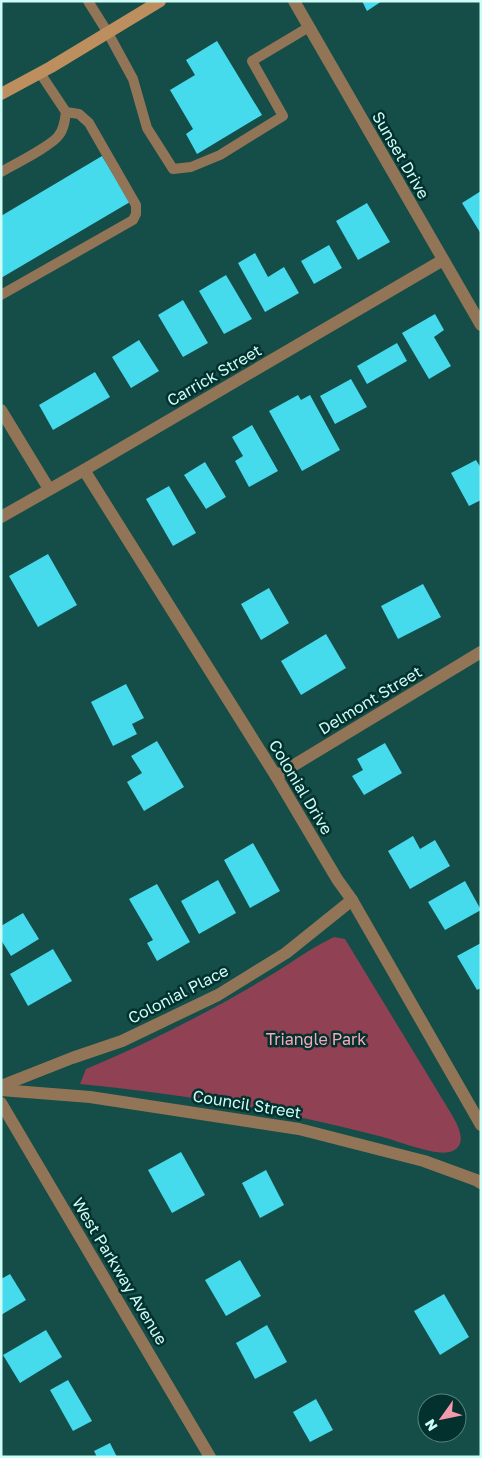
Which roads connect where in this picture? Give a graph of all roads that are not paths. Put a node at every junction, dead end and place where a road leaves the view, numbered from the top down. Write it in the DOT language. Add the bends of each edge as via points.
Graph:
graph roads {
  1 [pos="88,1"];
  2 [pos="160,1"];
  3 [pos="294,1"];
  4 [pos="309,27"];
  5 [pos="108,33"];
  6 [pos="40,73"];
  7 [pos="1,94"];
  8 [pos="66,112"];
  9 [pos="1,172"];
  10 [pos="442,260"];
  11 [pos="1,295"];
  12 [pos="481,325"];
  13 [pos="1,410"];
  14 [pos="84,470"];
  15 [pos="49,488"];
  16 [pos="1,517"];
  17 [pos="481,652"];
  18 [pos="276,776"];
  19 [pos="352,900"];
  20 [pos="1,1088"];
  21 [pos="1,1103"];
  22 [pos="481,1125"];
  23 [pos="481,1183"];
  24 [pos="210,1457"];
  1 -- 5 [label="lane"];
  2 -- 5 [label="main road"];
  3 -- 4 [label="street, Sunset Drive"];
  4 -- 5 [label="lane" via="252,60 283,116 220,154 191,167 173,168 147,128 133,79"];
  4 -- 10 [label="street, Sunset Drive"];
  5 -- 6 [label="main road"];
  6 -- 7 [label="main road"];
  6 -- 8 [label="lane"];
  8 -- 9 [label="lane" via="59,136"];
  8 -- 11 [label="lane" via="78,114 89,123 136,205 136,214 133,220"];
  10 -- 12 [label="street, Sunset Drive"];
  10 -- 14 [label="street, Carrick Street"];
  13 -- 15 [label="street"];
  14 -- 15 [label="street, Carrick Street"];
  14 -- 18 [label="street, Colonial Drive"];
  15 -- 16 [label="street, Carrick Street"];
  17 -- 18 [label="street, Delmont Street"];
  18 -- 19 [label="street, Colonial Drive"];
  19 -- 20 [label="street, Colonial Place" via="286,953 218,995 122,1041"];
  19 -- 22 [label="street, Colonial Drive"];
  20 -- 23 [label="street, Council Street" via="90,1097 299,1129 424,1161"];
  21 -- 24 [label="street, West Parkway Avenue"];
}
